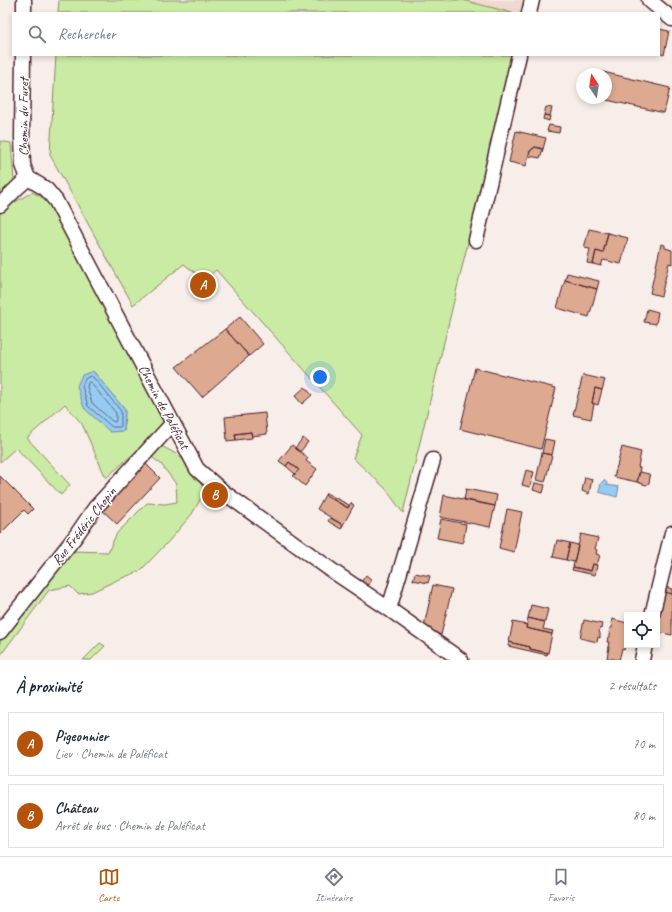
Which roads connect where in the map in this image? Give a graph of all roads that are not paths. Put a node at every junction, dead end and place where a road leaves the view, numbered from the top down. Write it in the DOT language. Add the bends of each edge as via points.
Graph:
graph roads {
  1 [pos="24,0"];
  2 [pos="532,0"];
  3 [pos="649,0"];
  4 [pos="24,12"];
  5 [pos="529,12"];
  6 [pos="672,20"];
  7 [pos="23,56"];
  8 [pos="519,56"];
  9 [pos="28,178"];
  10 [pos="0,205"];
  11 [pos="476,240"];
  12 [pos="172,424"];
  13 [pos="433,460"];
  14 [pos="672,533"];
  15 [pos="389,609"];
  16 [pos="653,612"];
  17 [pos="0,632"];
  18 [pos="644,648"];
  19 [pos="461,660"];
  20 [pos="642,660"];
  1 -- 4 [label="street"];
  2 -- 5 [label="street"];
  3 -- 6 [label="street"];
  7 -- 9 [label="street, Chemin du Furet" via="22,165"];
  8 -- 11 [label="street"];
  9 -- 10 [label="street"];
  9 -- 12 [label="street, Chemin de Paléficat" via="46,190 56,201"];
  12 -- 15 [label="street, Chemin de Paléficat" via="197,469 334,572"];
  12 -- 17 [label="street, Rue Frédéric Chopin" via="95,508"];
  13 -- 15 [label="street"];
  14 -- 16 [label="street"];
  15 -- 19 [label="street, Chemin de Paléficat"];
  18 -- 20 [label="street"];
}
